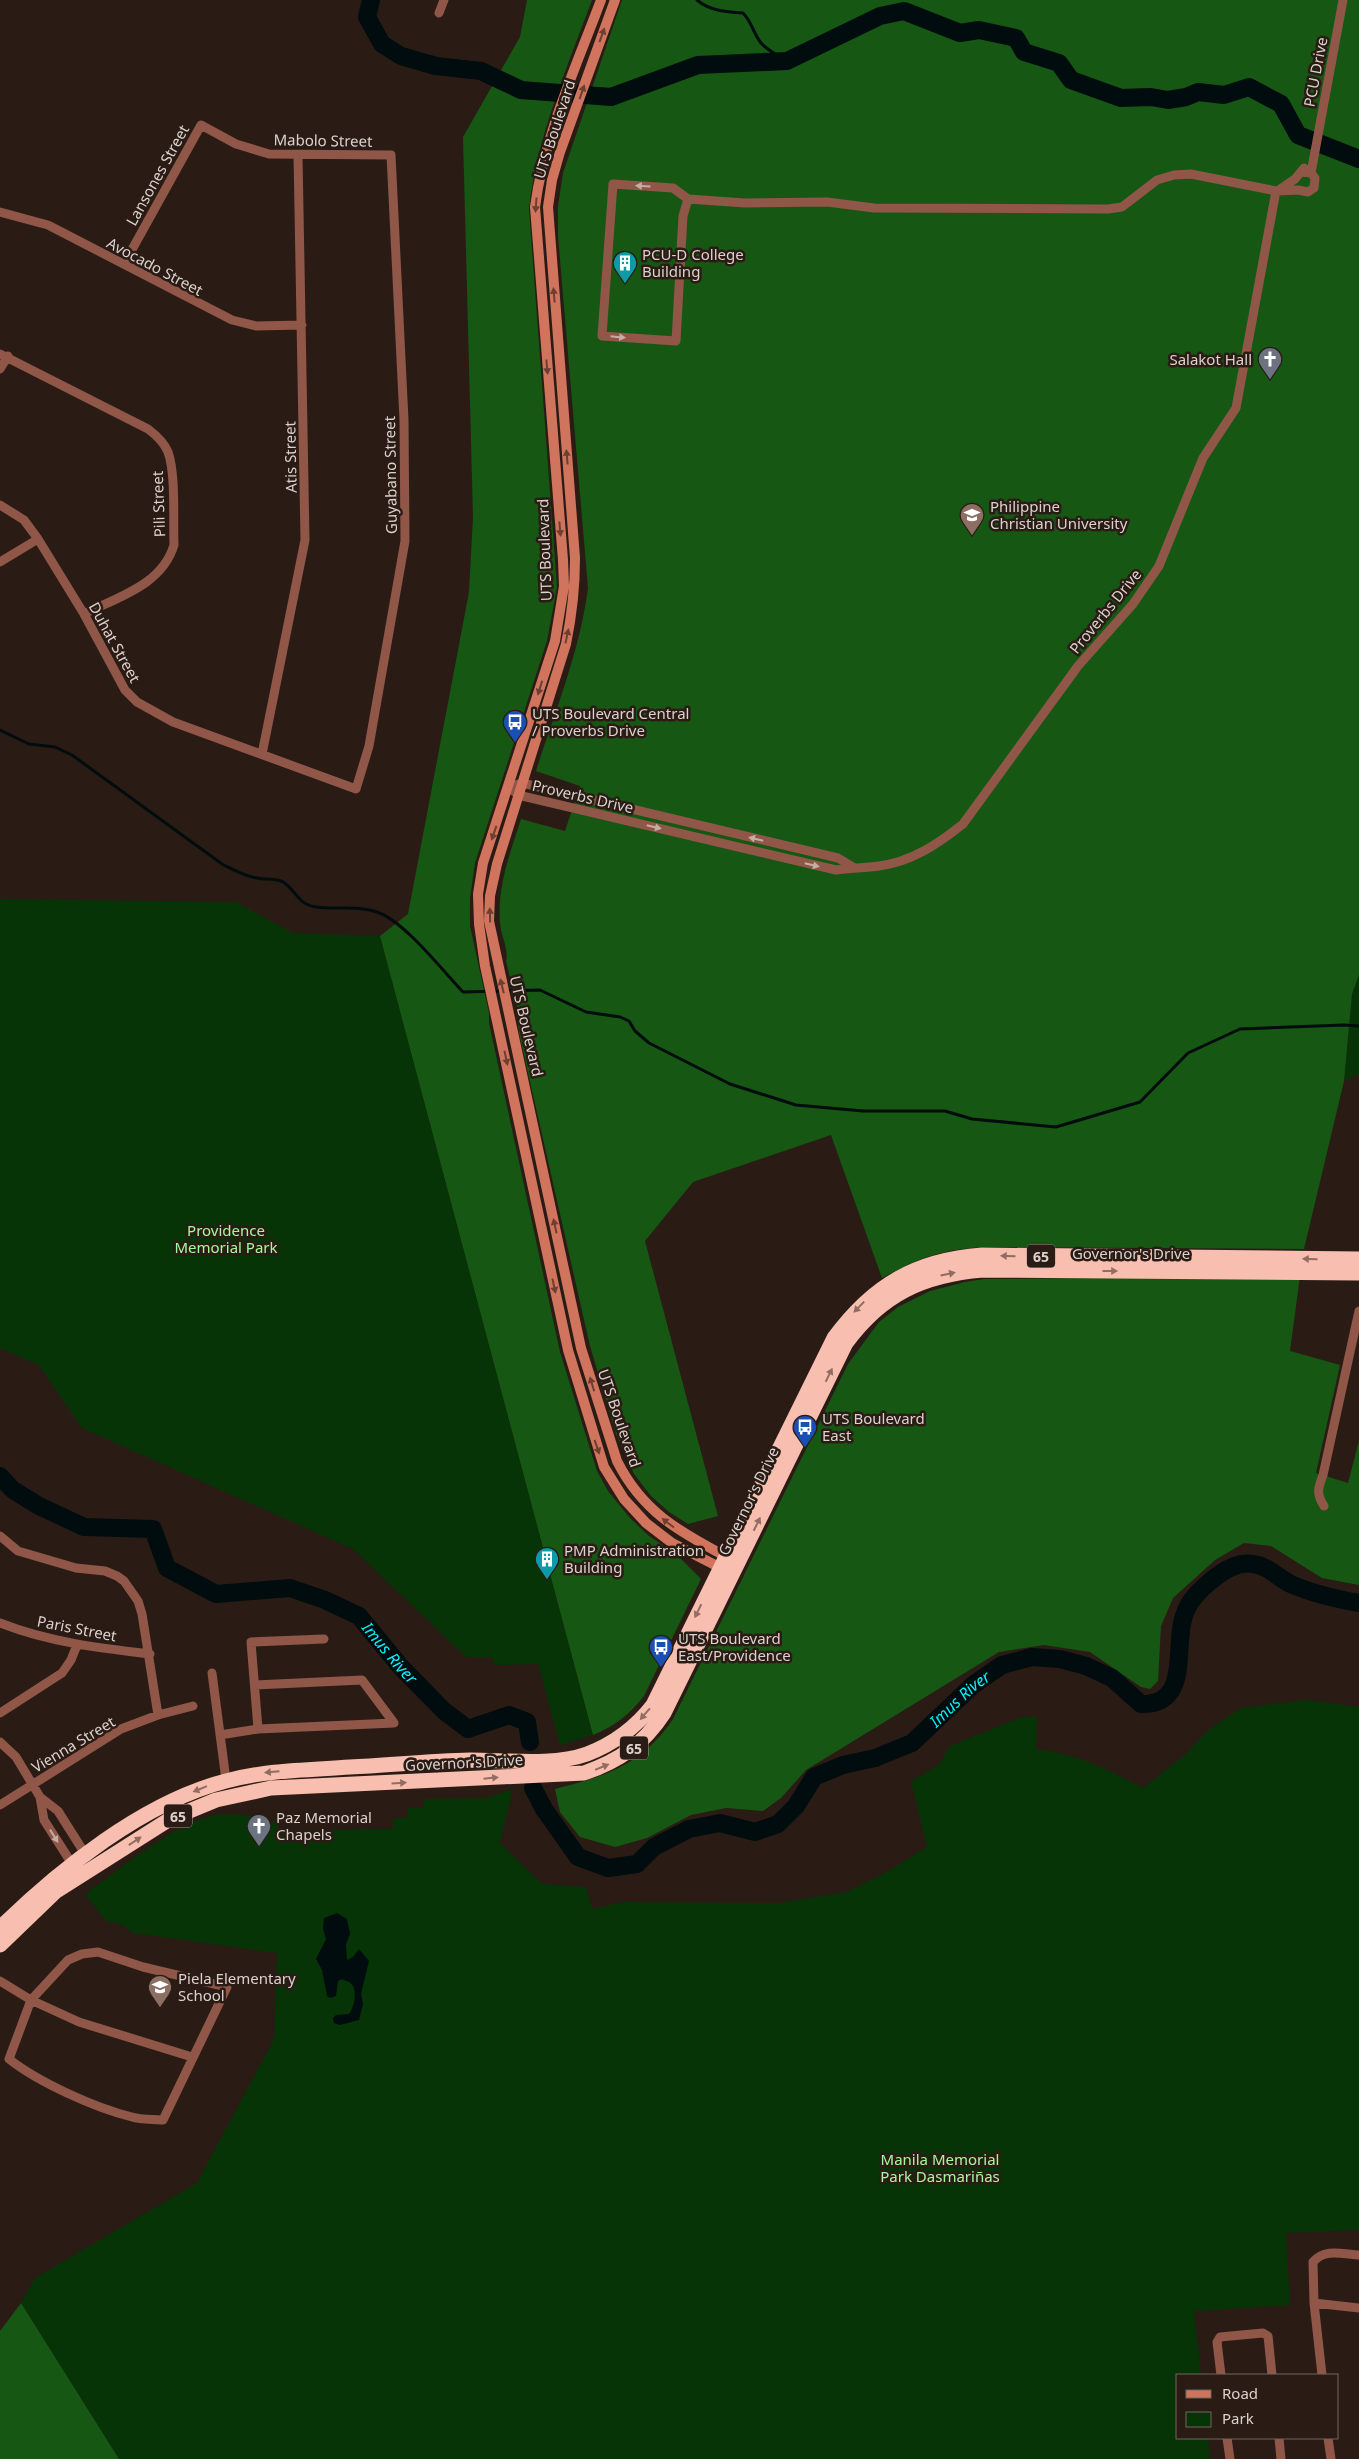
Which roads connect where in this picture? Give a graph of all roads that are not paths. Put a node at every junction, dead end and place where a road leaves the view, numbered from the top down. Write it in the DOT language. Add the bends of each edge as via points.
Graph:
graph roads {
  1 [pos="444,0"];
  2 [pos="602,0"];
  3 [pos="615,0"];
  4 [pos="1343,0"];
  5 [pos="439,13"];
  6 [pos="201,125"];
  7 [pos="1314,148"];
  8 [pos="298,155"];
  9 [pos="391,155"];
  10 [pos="1311,173"];
  11 [pos="1298,176"];
  12 [pos="1298,190"];
  13 [pos="1276,191"];
  14 [pos="688,199"];
  15 [pos="0,212"];
  16 [pos="124,264"];
  17 [pos="302,326"];
  18 [pos="4,355"];
  19 [pos="0,369"];
  20 [pos="0,505"];
  21 [pos="38,538"];
  22 [pos="0,562"];
  23 [pos="84,614"];
  24 [pos="262,754"];
  25 [pos="522,783"];
  26 [pos="509,787"];
  27 [pos="356,789"];
  28 [pos="518,795"];
  29 [pos="853,868"];
  30 [pos="1359,1259"];
  31 [pos="1359,1273"];
  32 [pos="1359,1312"];
  33 [pos="1324,1506"];
  34 [pos="0,1536"];
  35 [pos="727,1564"];
  36 [pos="0,1623"];
  37 [pos="324,1639"];
  38 [pos="76,1644"];
  39 [pos="150,1654"];
  40 [pos="212,1674"];
  41 [pos="256,1684"];
  42 [pos="193,1706"];
  43 [pos="0,1713"];
  44 [pos="158,1715"];
  45 [pos="258,1729"];
  46 [pos="220,1736"];
  47 [pos="0,1742"];
  48 [pos="226,1780"];
  49 [pos="32,1784"];
  50 [pos="40,1797"];
  51 [pos="0,1805"];
  52 [pos="86,1855"];
  53 [pos="94,1868"];
  54 [pos="76,1870"];
  55 [pos="0,1928"];
  56 [pos="0,1945"];
  57 [pos="0,1981"];
  58 [pos="31,2000"];
  59 [pos="192,2057"];
  60 [pos="1359,2255"];
  61 [pos="1314,2303"];
  62 [pos="1359,2308"];
  63 [pos="1221,2374"];
  64 [pos="1272,2374"];
  65 [pos="1322,2374"];
  66 [pos="1228,2439"];
  67 [pos="1279,2439"];
  68 [pos="1328,2439"];
  69 [pos="1230,2459"];
  70 [pos="1281,2459"];
  71 [pos="1331,2459"];
  1 -- 5 [label="street"];
  2 -- 26 [label="main road, UTS Boulevard, one-way" via="538,179 535,207 564,586 555,640"];
  25 -- 3 [label="main road, UTS Boulevard, one-way" via="566,644 575,588 548,208 552,180"];
  4 -- 7 [label="street, PCU Drive"];
  6 -- 8 [label="street, Mabolo Street" via="236,144 269,154"];
  6 -- 16 [label="street, Lansones Street"];
  7 -- 10 [label="street, PCU Drive"];
  7 -- 11 [label="street, PCU Drive"];
  8 -- 9 [label="street, Mabolo Street"];
  8 -- 17 [label="street, Atis Street"];
  9 -- 27 [label="street, Guyabano Street" via="404,420 405,541 369,746"];
  10 -- 11 [label="street"];
  10 -- 12 [label="street" via="1315,178 1314,188 1306,193"];
  11 -- 12 [label="street"];
  11 -- 13 [label="street"];
  12 -- 13 [label="street"];
  13 -- 14 [label="street" via="1191,174 1157,180 1122,207 1108,209 874,208 827,202 745,203"];
  13 -- 29 [label="street, Proverbs Drive" via="1236,408 1203,458 1159,566 1133,604 1078,666 963,824 938,844 911,858 881,866"];
  14 -- 14 [label="street, one-way" via="673,188 613,184 602,336 676,341 682,224"];
  15 -- 16 [label="street, Avocado Street" via="48,225"];
  16 -- 17 [label="street, Avocado Street" via="232,320 256,326"];
  17 -- 24 [label="street, Atis Street" via="305,540"];
  18 -- 19 [label="street"];
  18 -- 23 [label="street, Pili Street" via="148,429 168,452 174,545 170,556 148,583"];
  20 -- 21 [label="street, Duhat Street" via="24,520"];
  21 -- 22 [label="street"];
  21 -- 23 [label="street, Duhat Street"];
  23 -- 24 [label="street, Duhat Street" via="125,690 137,702 165,719"];
  24 -- 27 [label="street, Duhat Street"];
  25 -- 26 [label="street, Proverbs Drive"];
  25 -- 28 [label="main road, UTS Boulevard"];
  29 -- 25 [label="street, Proverbs Drive, one-way" via="838,858"];
  26 -- 28 [label="street, Proverbs Drive"];
  26 -- 35 [label="main road, UTS Boulevard, one-way" via="484,864 478,894 479,924 485,966 568,1350 604,1467 624,1499 646,1523 672,1543"];
  28 -- 29 [label="street, Proverbs Drive, one-way" via="836,870"];
  35 -- 28 [label="main road, UTS Boulevard, one-way" via="656,1514 626,1479 617,1461 581,1348 489,921 497,864"];
  30 -- 35 [label="highway, Governor's Drive / 65, one-way" via="982,1255 940,1261 905,1274 863,1303 834,1338"];
  35 -- 31 [label="highway, Governor's Drive / 65, one-way" via="846,1343 871,1312 911,1286 943,1275 983,1270"];
  32 -- 33 [label="street" via="1318,1490"];
  34 -- 39 [label="street" via="18,1552 76,1568 105,1571 124,1580 138,1601"];
  35 -- 48 [label="highway, Governor's Drive / 65, one-way" via="653,1705 610,1743 587,1754 554,1760 468,1760 267,1772"];
  53 -- 35 [label="highway, Governor's Drive / 65, one-way" via="170,1819 232,1795 271,1788 584,1773 604,1766 631,1750 654,1729 682,1678"];
  36 -- 38 [label="street, Paris Street"];
  37 -- 41 [label="street" via="251,1642"];
  38 -- 39 [label="street, Paris Street"];
  38 -- 43 [label="street" via="62,1673"];
  39 -- 44 [label="street"];
  40 -- 46 [label="street"];
  41 -- 45 [label="street"];
  41 -- 45 [label="street" via="362,1680 394,1723"];
  42 -- 44 [label="street, Vienna Street"];
  44 -- 49 [label="street, Vienna Street" via="121,1729"];
  45 -- 46 [label="street"];
  46 -- 48 [label="street"];
  47 -- 49 [label="street" via="16,1758"];
  48 -- 52 [label="highway, Governor's Drive / 65, one-way" via="175,1799"];
  49 -- 50 [label="street"];
  49 -- 51 [label="street, Vienna Street"];
  50 -- 52 [label="street" via="58,1811"];
  50 -- 54 [label="street, one-way" via="44,1820"];
  52 -- 53 [label="street"];
  52 -- 54 [label="highway, Governor's Drive / 65"];
  53 -- 54 [label="highway, Governor's Drive / 65"];
  54 -- 55 [label="highway, Governor's Drive / 65"];
  54 -- 56 [label="highway, Governor's Drive / 65"];
  57 -- 58 [label="street"];
  58 -- 59 [label="street" via="79,2022"];
  58 -- 59 [label="street" via="68,1960 98,1952 143,1967 227,1987"];
  58 -- 59 [label="street" via="9,2059 28,2074 133,2118 163,2120"];
  60 -- 61 [label="street" via="1319,2254 1313,2262"];
  61 -- 62 [label="street"];
  61 -- 65 [label="street"];
  63 -- 64 [label="street" via="1217,2342 1220,2337 1263,2333 1268,2336"];
  66 -- 69 [label="street"];
  67 -- 70 [label="street"];
  68 -- 71 [label="street"];
}
